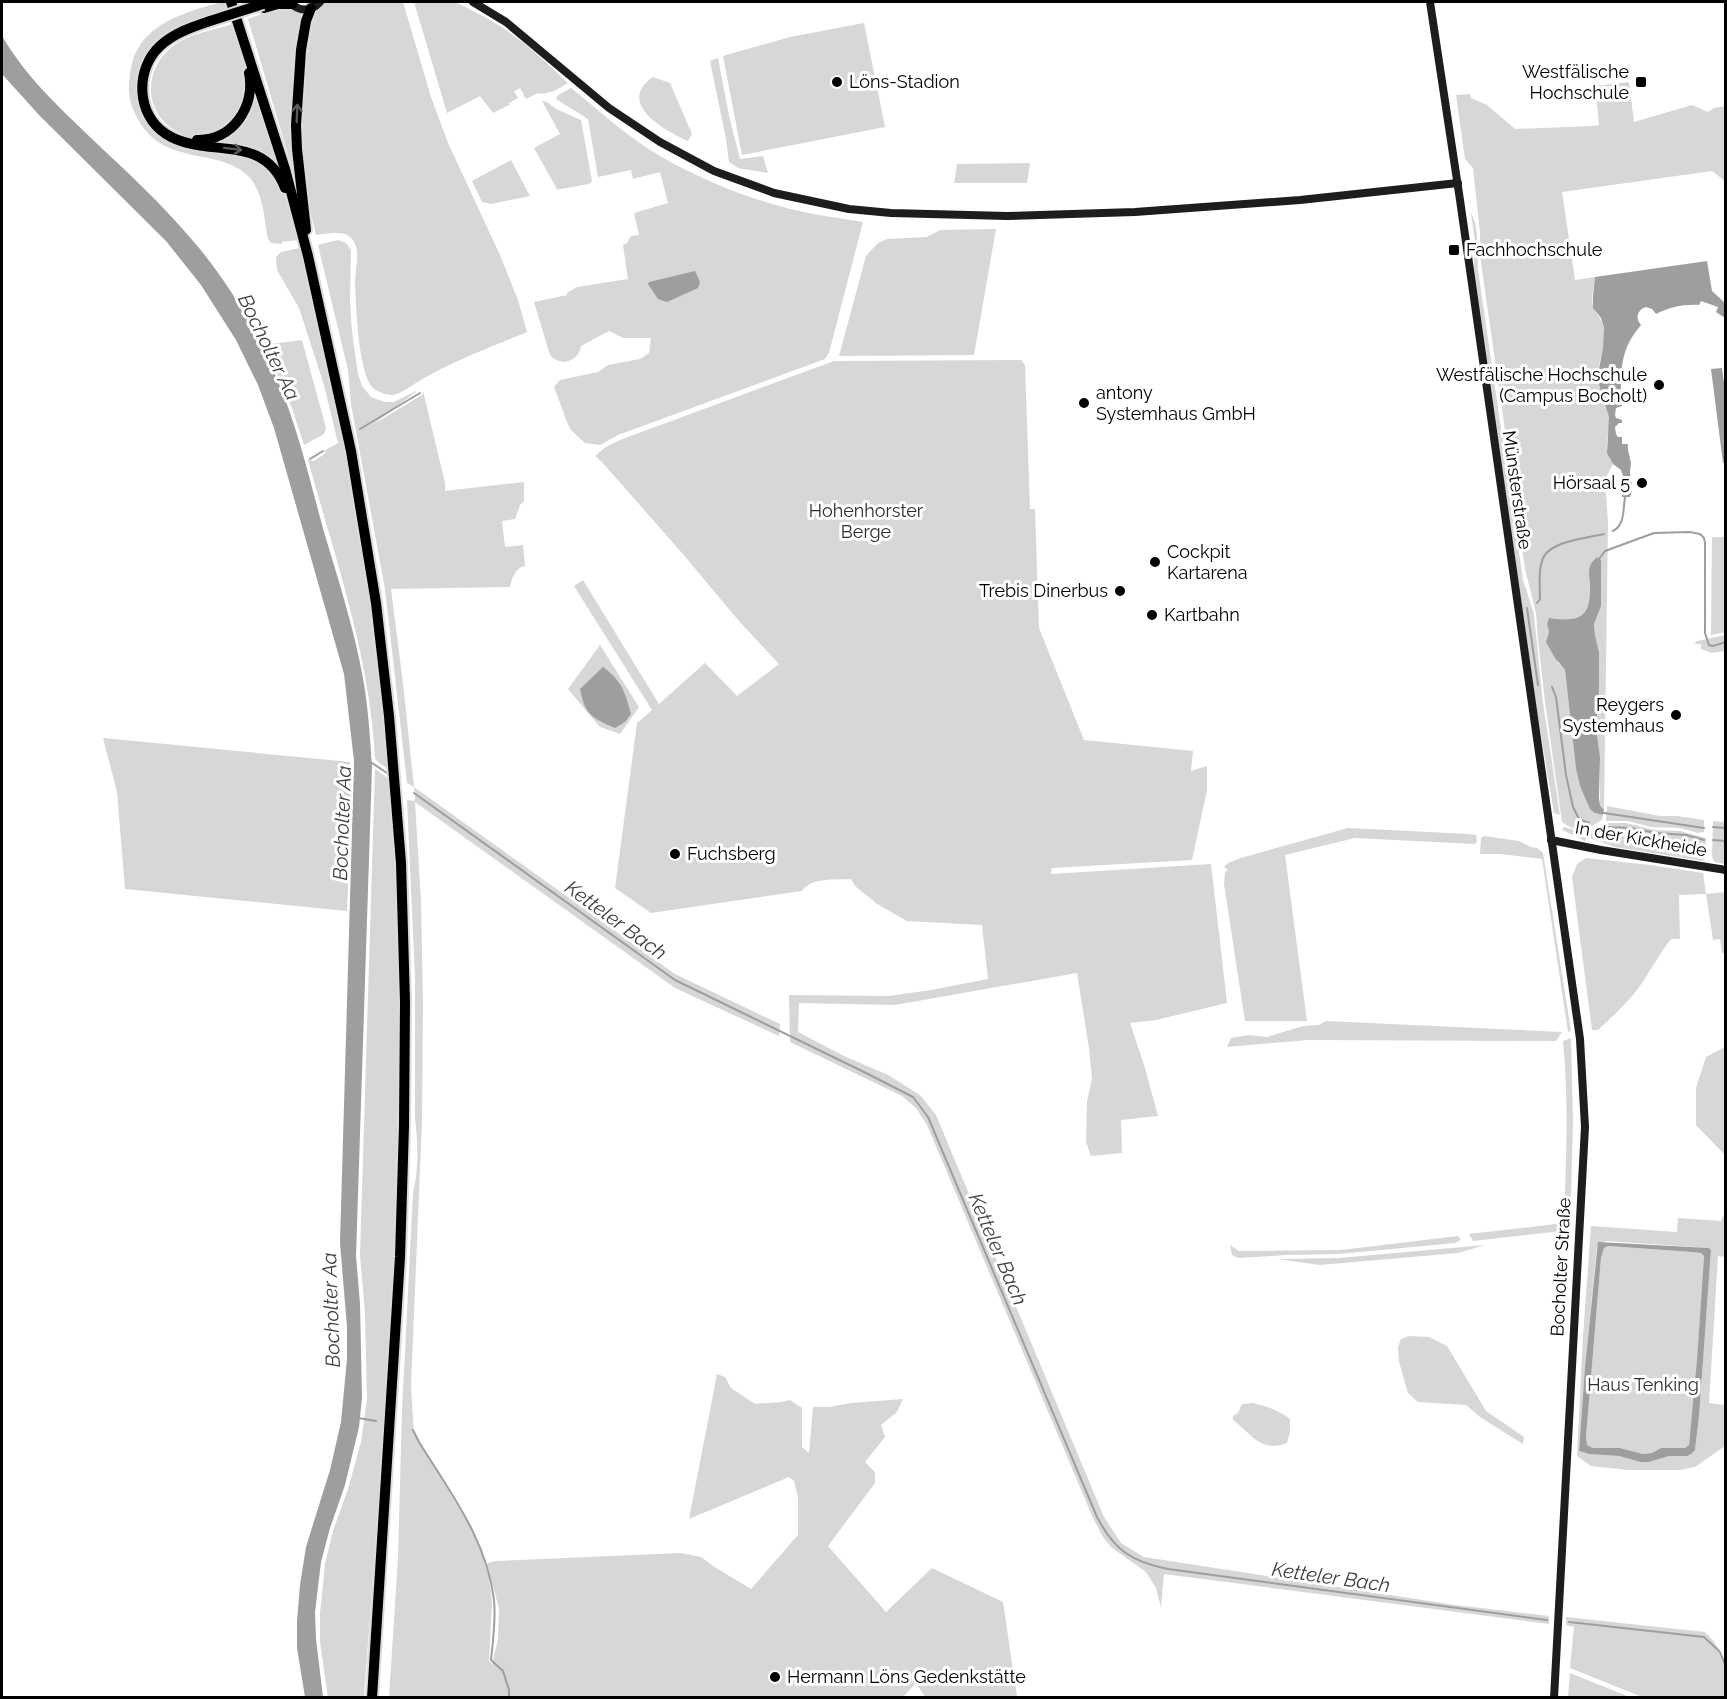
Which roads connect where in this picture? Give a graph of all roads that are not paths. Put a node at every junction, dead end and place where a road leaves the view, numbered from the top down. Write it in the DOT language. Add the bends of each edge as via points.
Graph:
graph roads {
  1 [pos="231,2"];
  2 [pos="237,2"];
  3 [pos="473,2"];
  4 [pos="1430,2"];
  5 [pos="291,3"];
  6 [pos="265,4"];
  7 [pos="315,5"];
  8 [pos="211,23"];
  9 [pos="238,24"];
  10 [pos="1458,183"];
  11 [pos="307,234"];
  12 [pos="308,256"];
  13 [pos="1551,840"];
  14 [pos="1725,870"];
  15 [pos="372,1698"];
  16 [pos="378,1698"];
  17 [pos="1554,1698"];
  1 -- 9 [label="highway"];
  2 -- 11 [label="highway"];
  3 -- 10 [label="main road" via="506,22 609,108 660,142 714,171 774,193 849,209 1007,216 1135,212"];
  4 -- 10 [label="main road, Münsterstraße"];
  5 -- 6 [label="highway"];
  5 -- 7 [label="main road" via="301,9"];
  6 -- 8 [label="highway, bridge"];
  11 -- 7 [label="highway, one-way" via="297,116 301,50 306,21"];
  8 -- 9 [label="highway" via="177,39 150,69 147,94 154,116 173,134 189,139 205,140 226,132 245,111 251,81"];
  8 -- 12 [label="highway, one-way" via="175,35 151,56 142,85 148,114 155,125 178,140 245,151 273,166 288,196"];
  9 -- 12 [label="highway" via="285,169"];
  10 -- 13 [label="main road, Münsterstraße"];
  11 -- 16 [label="highway" via="345,396 381,602 406,863 411,1126"];
  12 -- 15 [label="highway" via="351,451 376,603 401,863 405,1013 400,1257"];
  13 -- 14 [label="main road, In der Kickheide"];
  13 -- 17 [label="main road, Bocholter Straße" via="1580,1039 1585,1127"];
}
